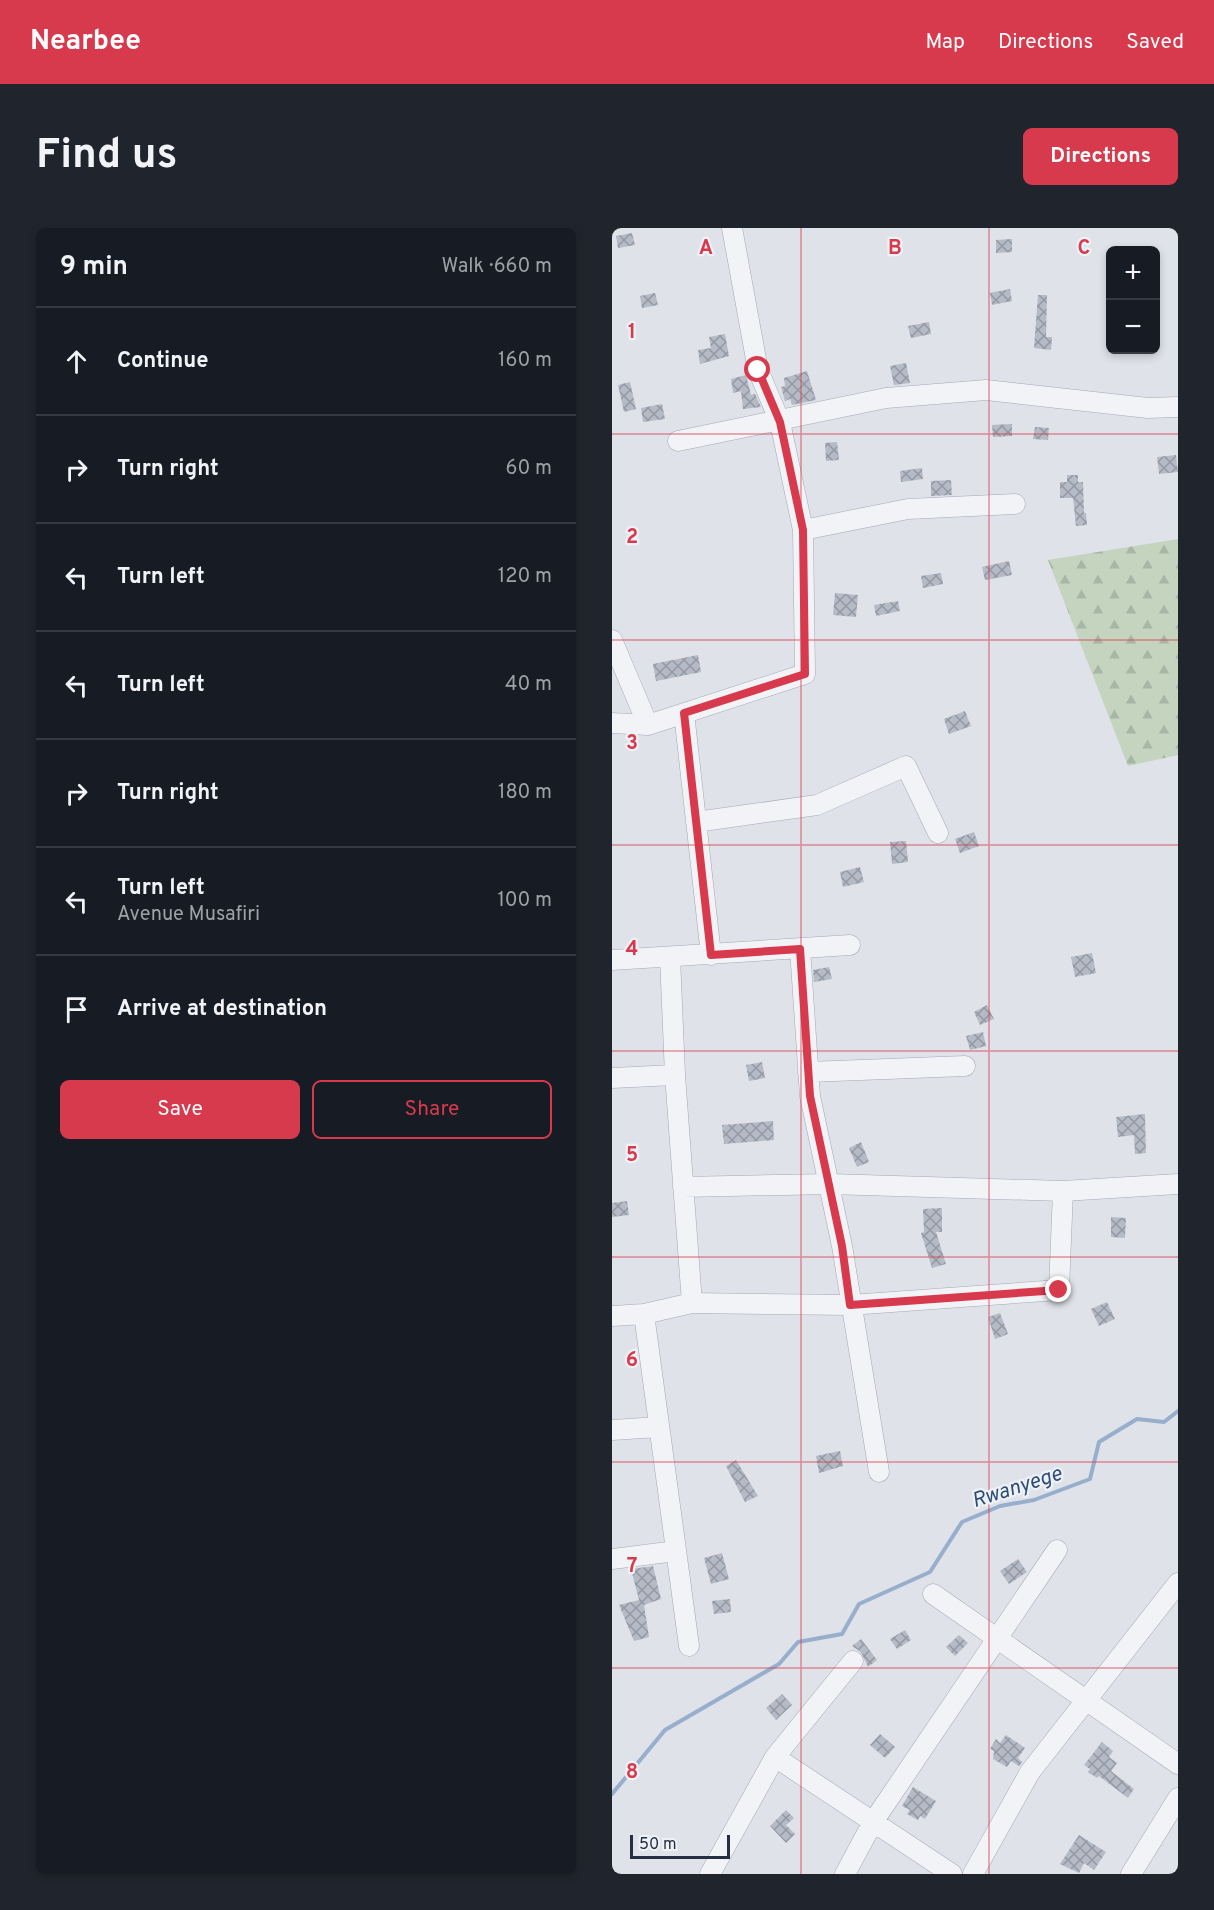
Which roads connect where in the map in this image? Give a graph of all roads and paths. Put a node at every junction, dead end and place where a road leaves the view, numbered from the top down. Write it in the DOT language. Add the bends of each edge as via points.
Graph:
graph roads {
  1 [pos="732,228"];
  2 [pos="1178,407"];
  3 [pos="780,422"];
  4 [pos="678,441"];
  5 [pos="1015,504"];
  6 [pos="803,530"];
  7 [pos="612,640"];
  8 [pos="684,713"];
  9 [pos="612,723"];
  10 [pos="648,725"];
  11 [pos="696,822"];
  12 [pos="938,833"];
  13 [pos="850,945"];
  14 [pos="800,949"];
  15 [pos="711,955"];
  16 [pos="670,957"];
  17 [pos="612,960"];
  18 [pos="964,1066"];
  19 [pos="808,1072"];
  20 [pos="675,1075"];
  21 [pos="612,1078"];
  22 [pos="829,1184"];
  23 [pos="1178,1184"];
  24 [pos="683,1186"];
  25 [pos="1062,1191"];
  26 [pos="692,1303"];
  27 [pos="850,1305"];
  28 [pos="644,1314"];
  29 [pos="612,1316"];
  30 [pos="659,1427"];
  31 [pos="612,1430"];
  32 [pos="879,1472"];
  33 [pos="1057,1550"];
  34 [pos="676,1551"];
  35 [pos="612,1559"];
  36 [pos="1178,1583"];
  37 [pos="933,1594"];
  38 [pos="995,1639"];
  39 [pos="689,1646"];
  40 [pos="854,1661"];
  41 [pos="1086,1700"];
  42 [pos="775,1757"];
  43 [pos="1178,1764"];
  44 [pos="1178,1798"];
  45 [pos="873,1822"];
  46 [pos="710,1874"];
  47 [pos="845,1874"];
  48 [pos="952,1874"];
  49 [pos="973,1874"];
  50 [pos="1131,1874"];
  1 -- 3 [label="street" via="758,370"];
  2 -- 3 [label="street" via="1148,408 986,390 886,398"];
  3 -- 4 [label="street"];
  3 -- 6 [label="street"];
  5 -- 6 [label="street" via="908,509"];
  6 -- 8 [label="street" via="805,674"];
  7 -- 10 [label="street"];
  8 -- 10 [label="street"];
  8 -- 11 [label="street"];
  9 -- 10 [label="street"];
  11 -- 12 [label="street" via="817,805 906,766"];
  11 -- 15 [label="street"];
  13 -- 14 [label="street"];
  14 -- 15 [label="street"];
  14 -- 19 [label="street"];
  15 -- 16 [label="street"];
  16 -- 17 [label="street"];
  16 -- 20 [label="street"];
  18 -- 19 [label="street"];
  19 -- 22 [label="street"];
  20 -- 21 [label="street"];
  20 -- 24 [label="street"];
  22 -- 24 [label="street"];
  22 -- 25 [label="street"];
  22 -- 27 [label="street"];
  23 -- 25 [label="street"];
  24 -- 26 [label="street"];
  25 -- 27 [label="street" via="1059,1290"];
  26 -- 27 [label="street"];
  26 -- 28 [label="street"];
  27 -- 32 [label="street"];
  28 -- 29 [label="street"];
  28 -- 30 [label="street"];
  30 -- 31 [label="street"];
  30 -- 34 [label="street"];
  33 -- 38 [label="street"];
  34 -- 35 [label="street"];
  34 -- 39 [label="street"];
  36 -- 41 [label="street"];
  37 -- 38 [label="street"];
  38 -- 41 [label="street"];
  38 -- 45 [label="street"];
  40 -- 42 [label="street"];
  41 -- 43 [label="street"];
  41 -- 49 [label="street" via="1030,1772"];
  42 -- 45 [label="street"];
  42 -- 46 [label="street"];
  44 -- 50 [label="street"];
  45 -- 47 [label="street"];
  45 -- 48 [label="street"];
}
